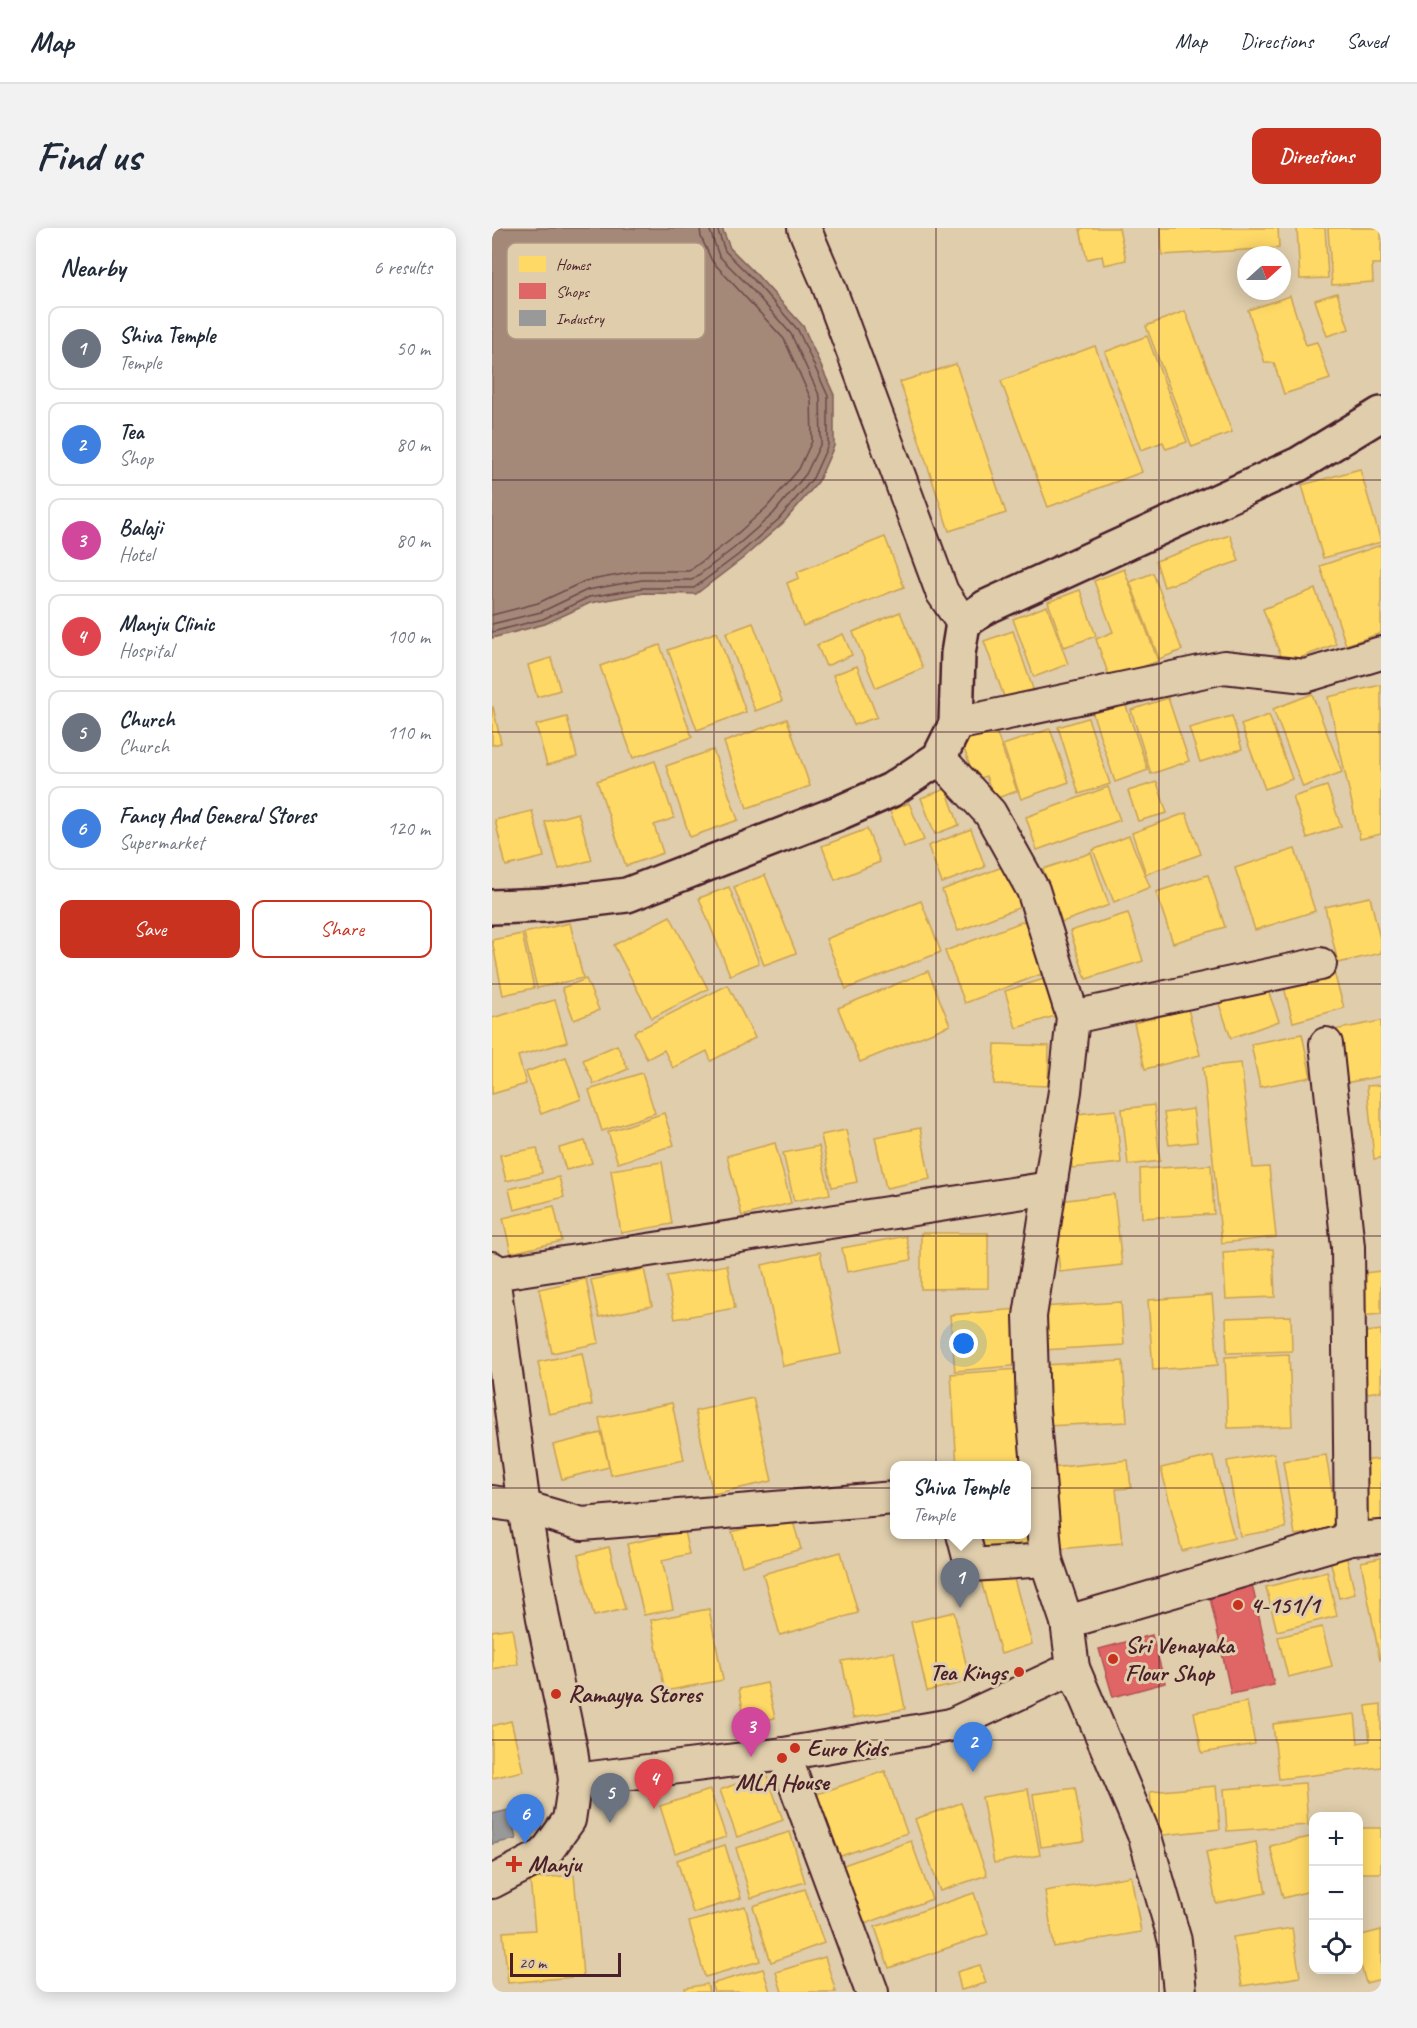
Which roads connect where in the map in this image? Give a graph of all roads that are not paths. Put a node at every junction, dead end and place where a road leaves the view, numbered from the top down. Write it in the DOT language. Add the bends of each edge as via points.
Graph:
graph roads {
  1 [pos="804,228"];
  2 [pos="1381,414"];
  3 [pos="963,623"];
  4 [pos="1381,653"];
  5 [pos="956,724"];
  6 [pos="939,758"];
  7 [pos="492,907"];
  8 [pos="1320,964"];
  9 [pos="1073,1017"];
  10 [pos="1326,1044"];
  11 [pos="1050,1188"];
  12 [pos="493,1271"];
  13 [pos="890,1498"];
  14 [pos="492,1502"];
  15 [pos="524,1507"];
  16 [pos="1366,1538"];
  17 [pos="964,1539"];
  18 [pos="1046,1560"];
  19 [pos="1067,1622"];
  20 [pos="1073,1668"];
  21 [pos="784,1754"];
  22 [pos="575,1780"];
  23 [pos="492,1882"];
  24 [pos="872,1992"];
  25 [pos="1180,1992"];
  1 -- 3 [label="street" via="942,592"];
  2 -- 3 [label="street" via="1299,464 986,607"];
  3 -- 5 [label="street"];
  4 -- 5 [label="street" via="1305,676 1224,667"];
  5 -- 6 [label="street"];
  6 -- 7 [label="street" via="871,799 627,895"];
  6 -- 9 [label="street" via="990,813 1033,890"];
  8 -- 9 [label="street"];
  9 -- 11 [label="street"];
  10 -- 16 [label="street" via="1348,1247"];
  11 -- 12 [label="street"];
  11 -- 18 [label="street" via="1030,1316 1033,1409"];
  12 -- 15 [label="street"];
  13 -- 15 [label="street" via="582,1524"];
  14 -- 15 [label="street"];
  15 -- 22 [label="street"];
  16 -- 19 [label="street"];
  17 -- 18 [label="street" via="971,1565"];
  18 -- 19 [label="street"];
  19 -- 20 [label="street"];
  20 -- 21 [label="street" via="951,1725"];
  20 -- 25 [label="street" via="1145,1837 1175,1941"];
  21 -- 22 [label="street"];
  21 -- 24 [label="street"];
  22 -- 23 [label="street" via="569,1820 544,1855"];
}
